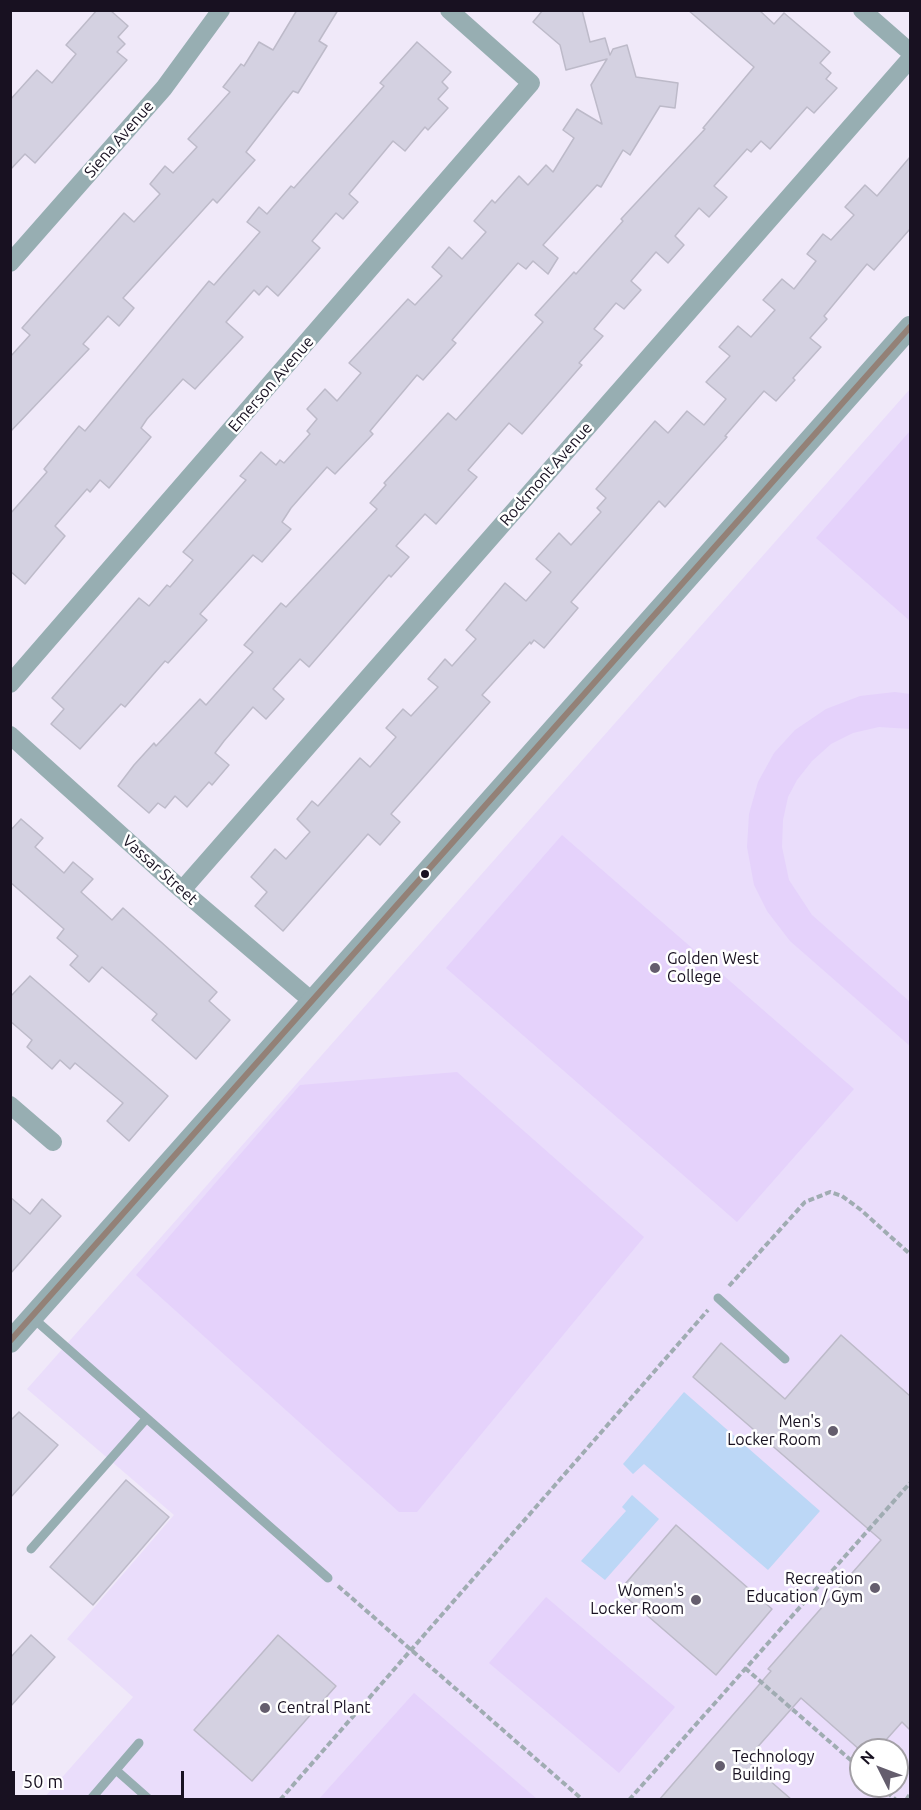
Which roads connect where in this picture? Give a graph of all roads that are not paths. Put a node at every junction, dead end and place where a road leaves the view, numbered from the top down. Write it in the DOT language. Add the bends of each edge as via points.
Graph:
graph roads {
  1 [pos="220,10"];
  2 [pos="449,10"];
  3 [pos="862,10"];
  4 [pos="910,52"];
  5 [pos="910,59"];
  6 [pos="10,263"];
  7 [pos="910,327"];
  8 [pos="10,684"];
  9 [pos="10,735"];
  10 [pos="182,890"];
  11 [pos="312,1001"];
  12 [pos="10,1105"];
  13 [pos="53,1142"];
  14 [pos="718,1298"];
  15 [pos="32,1317"];
  16 [pos="10,1342"];
  17 [pos="785,1359"];
  18 [pos="146,1419"];
  19 [pos="31,1549"];
  20 [pos="328,1578"];
  21 [pos="139,1743"];
  22 [pos="116,1770"];
  23 [pos="90,1800"];
  24 [pos="150,1800"];
  1 -- 6 [label="street, Siena Avenue" via="164,88"];
  2 -- 8 [label="street, Emerson Avenue" via="531,83"];
  3 -- 4 [label="street"];
  5 -- 10 [label="street, Rockmont Avenue"];
  7 -- 11 [label="street"];
  9 -- 10 [label="street, Vassar Street"];
  10 -- 11 [label="street, Vassar Street"];
  11 -- 15 [label="street"];
  12 -- 13 [label="street"];
  14 -- 17 [label="lane"];
  15 -- 16 [label="street"];
  15 -- 18 [label="lane"];
  18 -- 19 [label="lane"];
  18 -- 20 [label="lane"];
  21 -- 22 [label="lane"];
  22 -- 23 [label="lane"];
  22 -- 24 [label="lane"];
}
